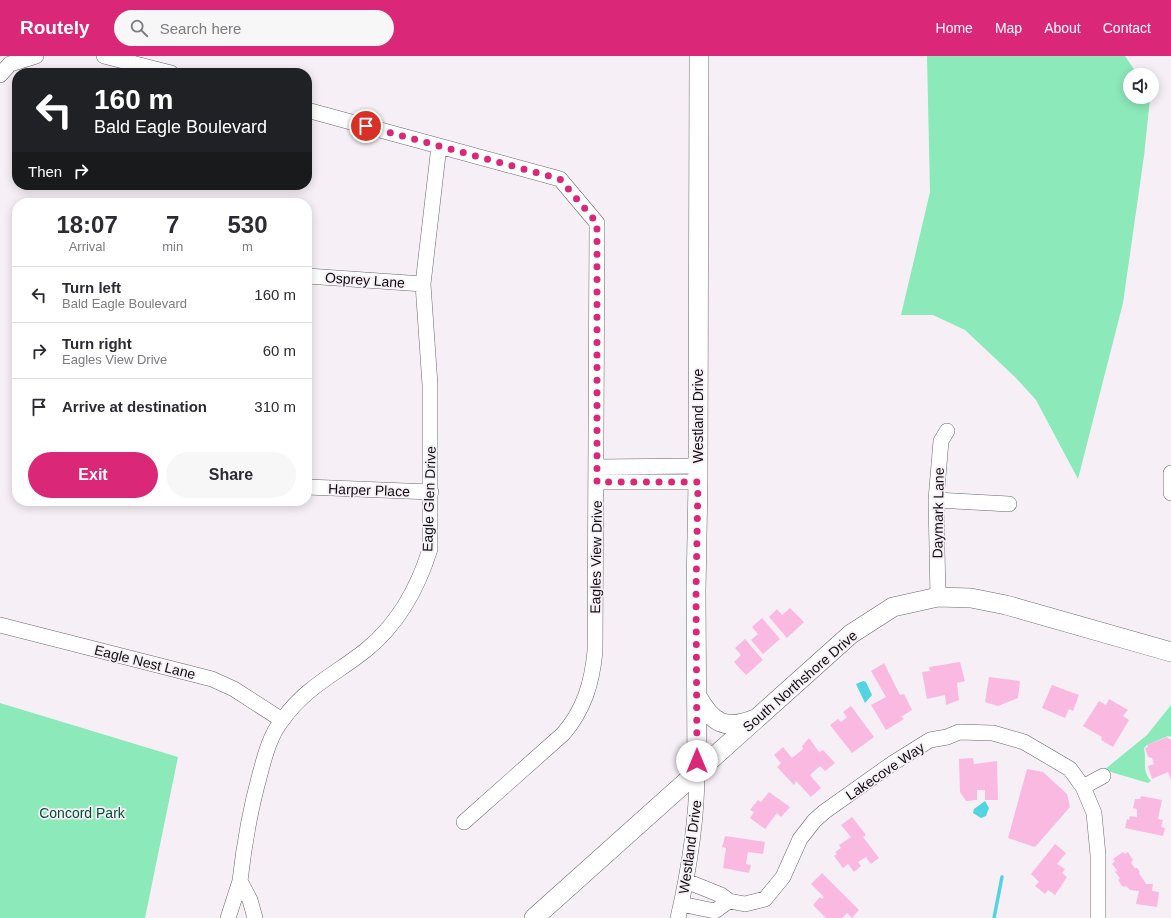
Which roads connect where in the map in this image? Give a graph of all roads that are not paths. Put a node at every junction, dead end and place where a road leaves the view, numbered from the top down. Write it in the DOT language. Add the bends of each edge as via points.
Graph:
graph roads {
  1 [pos="36,56"];
  2 [pos="104,56"];
  3 [pos="699,56"];
  4 [pos="152,68"];
  5 [pos="0,75"];
  6 [pos="312,111"];
  7 [pos="439,146"];
  8 [pos="312,276"];
  9 [pos="423,284"];
  10 [pos="947,431"];
  11 [pos="1171,473"];
  12 [pos="698,474"];
  13 [pos="597,475"];
  14 [pos="312,487"];
  15 [pos="431,492"];
  16 [pos="1171,493"];
  17 [pos="936,500"];
  18 [pos="1009,504"];
  19 [pos="938,597"];
  20 [pos="0,625"];
  21 [pos="1171,652"];
  22 [pos="697,696"];
  23 [pos="759,718"];
  24 [pos="282,720"];
  25 [pos="697,772"];
  26 [pos="1103,776"];
  27 [pos="1083,787"];
  28 [pos="464,822"];
  29 [pos="240,881"];
  30 [pos="686,881"];
  31 [pos="729,901"];
  32 [pos="680,911"];
  33 [pos="228,918"];
  34 [pos="255,918"];
  35 [pos="534,918"];
  36 [pos="1098,918"];
  1 -- 5 [label="street" via="10,64"];
  2 -- 4 [label="street"];
  3 -- 12 [label="main road, Westland Drive"];
  6 -- 7 [label="street, Eagles View Drive"];
  7 -- 9 [label="street, Eagle Glen Drive"];
  7 -- 13 [label="street, Eagles View Drive" via="560,179 597,223"];
  8 -- 9 [label="street, Osprey Lane"];
  9 -- 15 [label="street, Eagle Glen Drive" via="430,385"];
  10 -- 17 [label="street, Daymark Lane" via="941,441"];
  11 -- 16 [label="street"];
  12 -- 13 [label="street"];
  12 -- 22 [label="main road, Westland Drive"];
  13 -- 28 [label="street, Eagles View Drive" via="595,652 590,686 576,718 563,734"];
  14 -- 15 [label="street, Harper Place"];
  15 -- 24 [label="street, Eagle Glen Drive" via="430,549 414,590 397,619 366,650 312,687"];
  17 -- 18 [label="street"];
  17 -- 19 [label="street, Daymark Lane"];
  19 -- 21 [label="main road, South Northshore Drive" via="971,598 1006,605"];
  19 -- 23 [label="main road, South Northshore Drive" via="893,607 851,634"];
  20 -- 24 [label="street, Eagle Nest Lane" via="212,679 234,689"];
  22 -- 23 [label="main road" via="708,714 724,724 737,725"];
  22 -- 25 [label="main road, Westland Drive"];
  23 -- 25 [label="main road, South Northshore Drive"];
  24 -- 29 [label="street, Eagle Glen Drive" via="272,735 265,753 254,795"];
  25 -- 30 [label="street, Westland Drive" via="697,797"];
  25 -- 35 [label="main road, South Northshore Drive"];
  26 -- 27 [label="street"];
  27 -- 31 [label="street, Lakecove Way" via="1070,769 1024,742 993,733 959,732 930,740 892,763 814,821 800,839 783,877 765,898 745,904"];
  27 -- 36 [label="street, Lakecove Way" via="1094,812 1098,855"];
  29 -- 33 [label="street, Eagle Glen Drive"];
  29 -- 34 [label="street" via="250,900"];
  30 -- 31 [label="street, Lakecove Way" via="721,895"];
  30 -- 32 [label="street, Westland Drive"];
  31 -- 32 [label="street" via="715,911"];
}
